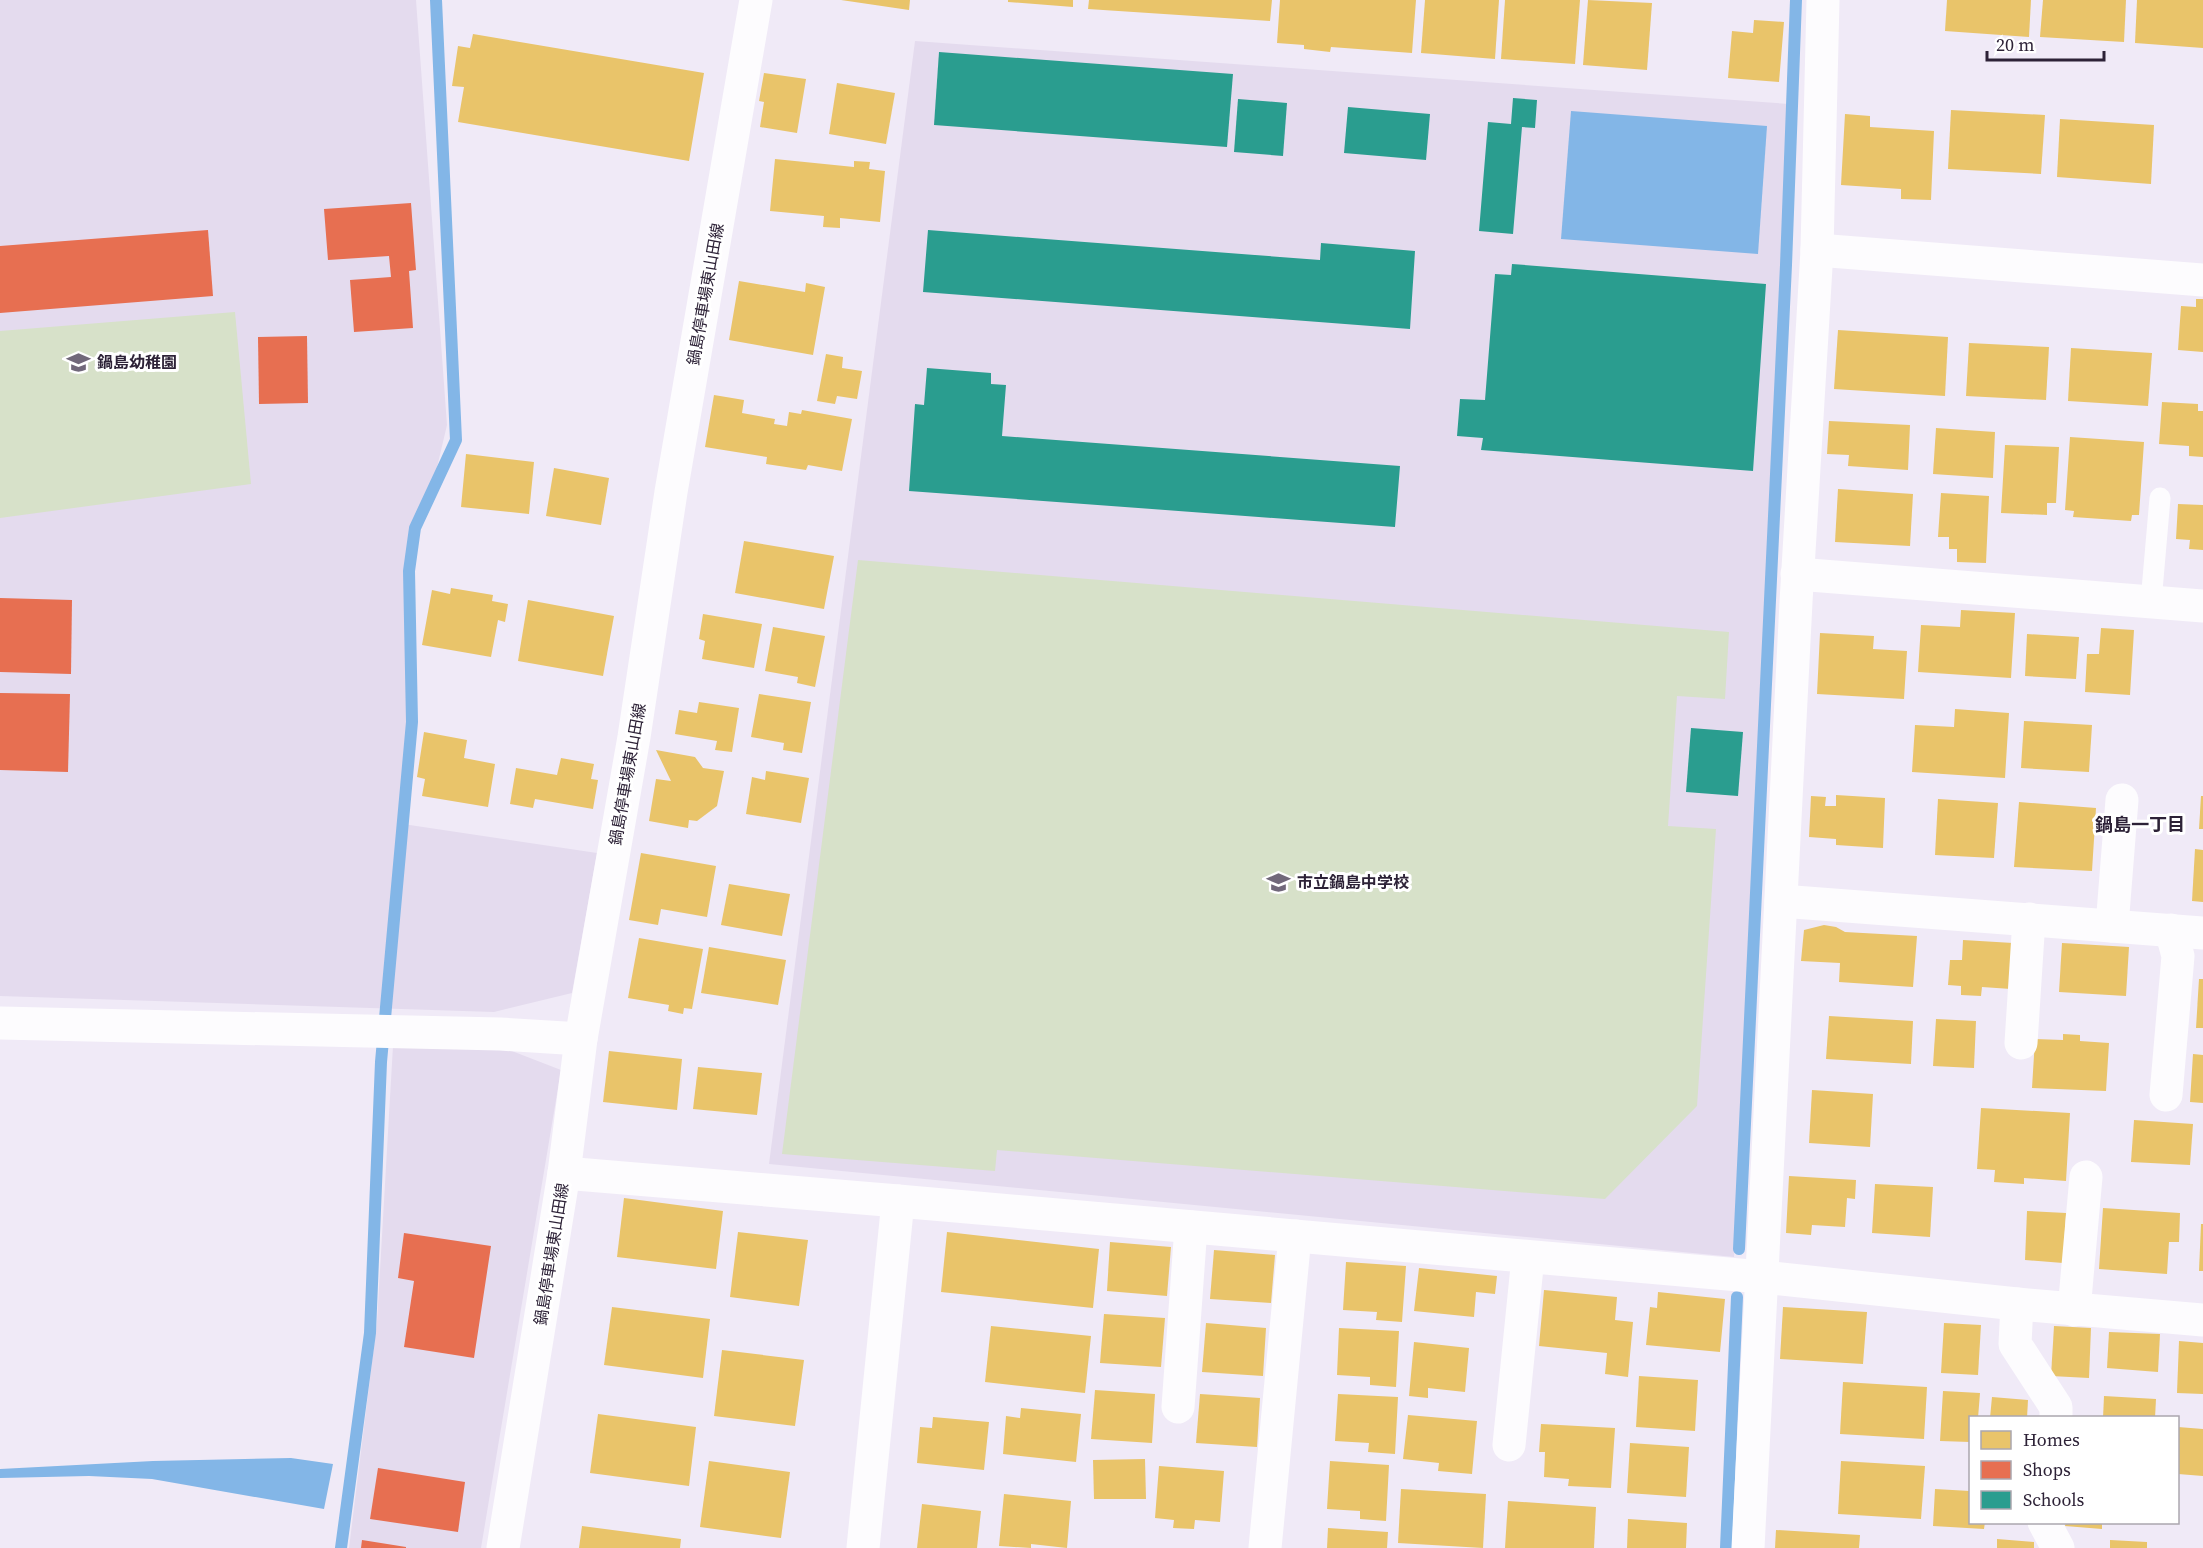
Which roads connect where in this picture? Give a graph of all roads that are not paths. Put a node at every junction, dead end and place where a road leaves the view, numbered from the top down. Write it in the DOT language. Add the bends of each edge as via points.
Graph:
graph roads {
  1 [pos="756,0"];
  2 [pos="1823,0"];
  3 [pos="1817,250"];
  4 [pos="2203,280"];
  5 [pos="2160,498"];
  6 [pos="1797,574"];
  7 [pos="2151,602"];
  8 [pos="2203,606"];
  9 [pos="2122,800"];
  10 [pos="1781,901"];
  11 [pos="2029,919"];
  12 [pos="2112,926"];
  13 [pos="2187,932"];
  14 [pos="0,1023"];
  15 [pos="581,1039"];
  16 [pos="2021,1042"];
  17 [pos="2166,1095"];
  18 [pos="564,1173"];
  19 [pos="2086,1177"];
  20 [pos="898,1200"];
  21 [pos="1191,1227"];
  22 [pos="1295,1236"];
  23 [pos="1528,1257"];
  24 [pos="1762,1277"];
  25 [pos="2017,1304"];
  26 [pos="2074,1310"];
  27 [pos="2203,1320"];
  28 [pos="1178,1407"];
  29 [pos="2056,1416"];
  30 [pos="1509,1445"];
  31 [pos="2045,1524"];
  32 [pos="503,1548"];
  33 [pos="863,1548"];
  34 [pos="1265,1548"];
  35 [pos="1748,1548"];
  36 [pos="2058,1548"];
  1 -- 15 [label="street, 鍋島停車場東山田線"];
  2 -- 3 [label="street"];
  3 -- 4 [label="street"];
  3 -- 6 [label="street"];
  5 -- 7 [label="lane"];
  6 -- 7 [label="street"];
  6 -- 10 [label="street"];
  7 -- 8 [label="street"];
  9 -- 12 [label="street"];
  10 -- 11 [label="street"];
  10 -- 24 [label="street"];
  11 -- 12 [label="street"];
  11 -- 16 [label="street"];
  12 -- 13 [label="street"];
  13 -- 17 [label="street" via="2178,956"];
  14 -- 15 [label="street"];
  15 -- 18 [label="street, 鍋島停車場東山田線"];
  18 -- 20 [label="street"];
  18 -- 32 [label="street, 鍋島停車場東山田線"];
  19 -- 26 [label="street"];
  20 -- 21 [label="street"];
  20 -- 33 [label="street"];
  21 -- 22 [label="street"];
  21 -- 28 [label="street"];
  22 -- 23 [label="street"];
  22 -- 34 [label="street"];
  23 -- 24 [label="street"];
  23 -- 30 [label="street"];
  24 -- 25 [label="street"];
  24 -- 35 [label="street"];
  25 -- 26 [label="street"];
  25 -- 29 [label="street" via="2015,1344 2056,1407"];
  26 -- 27 [label="street"];
  31 -- 36 [label="street"];
}
